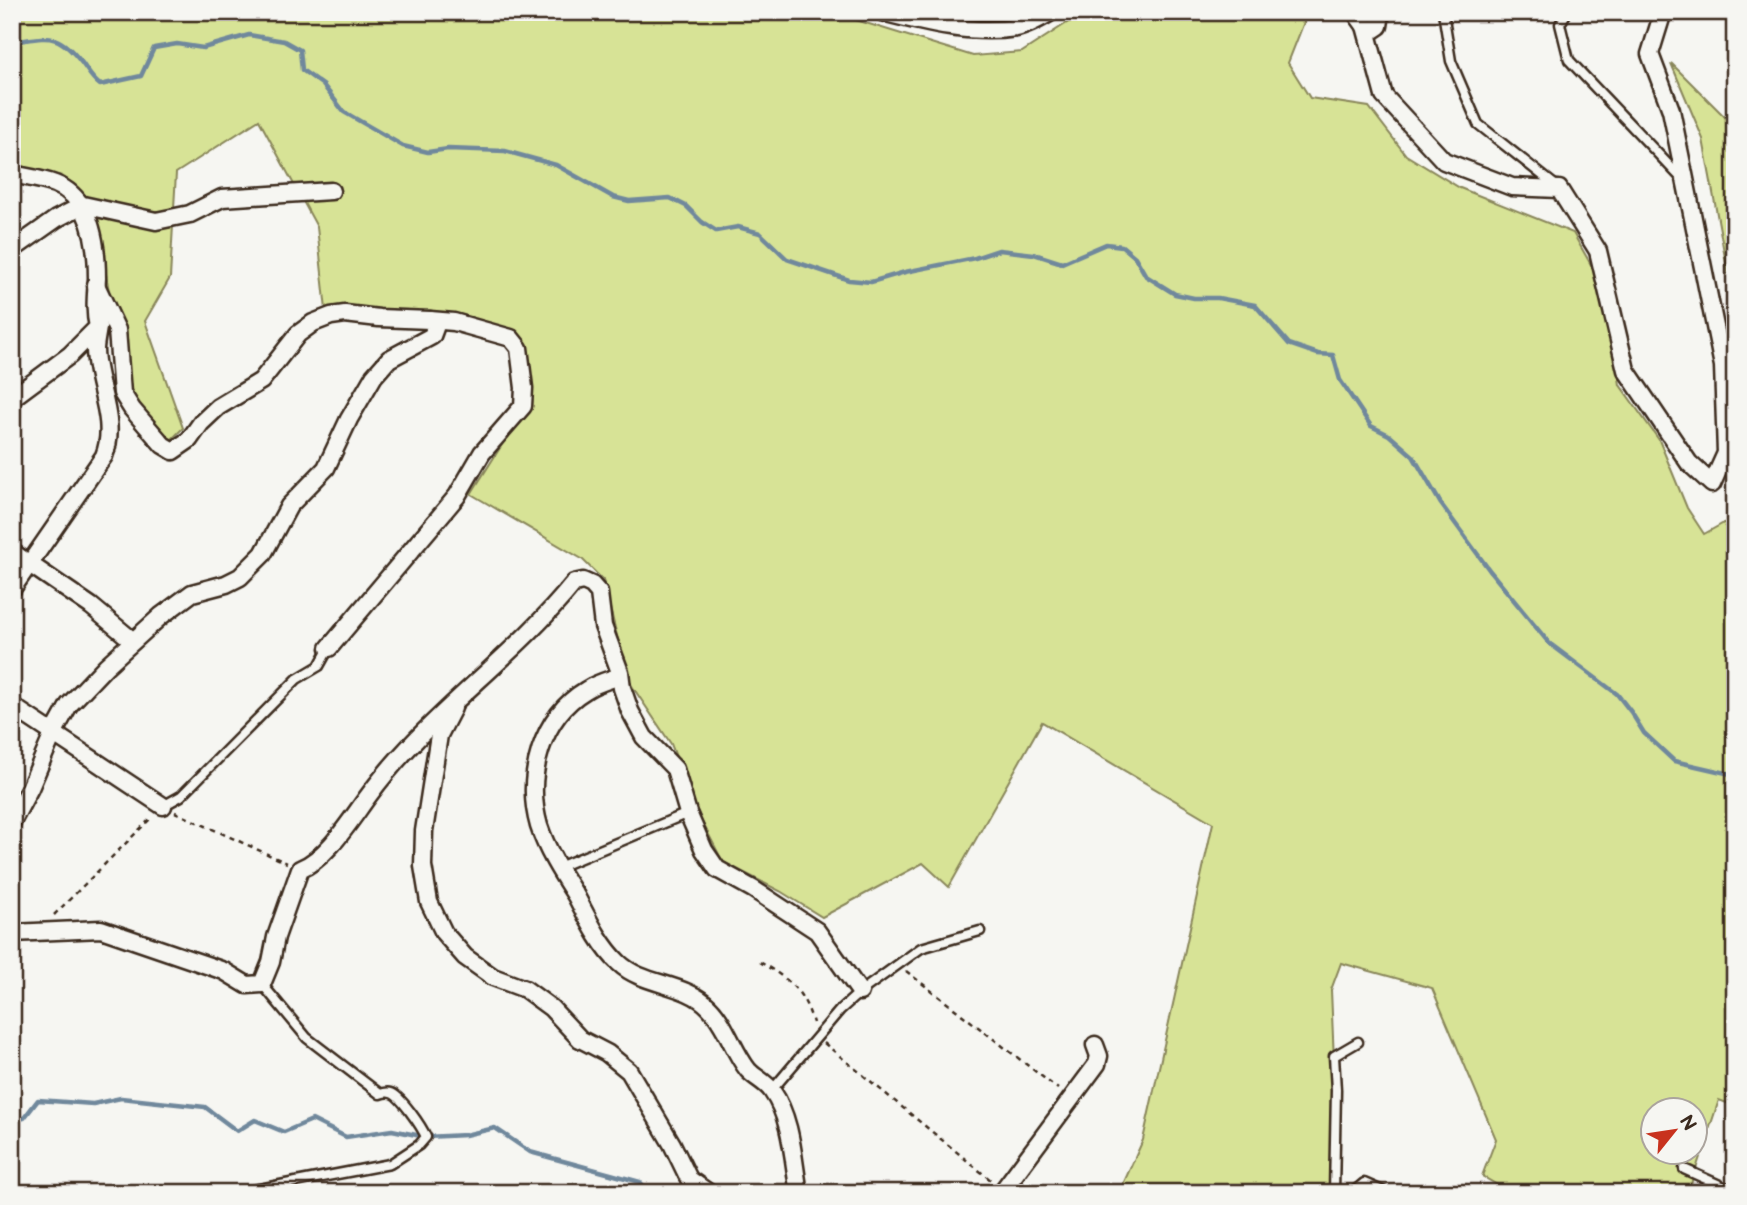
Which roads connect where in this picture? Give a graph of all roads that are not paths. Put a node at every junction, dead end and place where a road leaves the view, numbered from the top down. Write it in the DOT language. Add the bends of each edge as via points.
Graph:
graph roads {
  1 [pos="882,12"];
  2 [pos="1051,12"];
  3 [pos="1355,12"];
  4 [pos="1377,12"];
  5 [pos="1443,12"];
  6 [pos="1567,12"];
  7 [pos="1663,12"];
  8 [pos="1366,26"];
  9 [pos="12,174"];
  10 [pos="1687,185"];
  11 [pos="1559,188"];
  12 [pos="331,191"];
  13 [pos="83,205"];
  14 [pos="12,250"];
  15 [pos="96,285"];
  16 [pos="430,320"];
  17 [pos="98,327"];
  18 [pos="12,398"];
  19 [pos="12,552"];
  20 [pos="29,564"];
  21 [pos="12,589"];
  22 [pos="133,641"];
  23 [pos="329,648"];
  24 [pos="620,676"];
  25 [pos="457,699"];
  26 [pos="12,706"];
  27 [pos="53,734"];
  28 [pos="163,806"];
  29 [pos="688,813"];
  30 [pos="12,822"];
  31 [pos="559,867"];
  32 [pos="980,930"];
  33 [pos="12,933"];
  34 [pos="262,984"];
  35 [pos="860,992"];
  36 [pos="1358,1042"];
  37 [pos="1095,1045"];
  38 [pos="772,1090"];
  39 [pos="1684,1169"];
  40 [pos="1002,1192"];
  41 [pos="1735,1192"];
  42 [pos="238,1193"];
  43 [pos="709,1193"];
  44 [pos="799,1193"];
  45 [pos="1334,1193"];
  46 [pos="1352,1193"];
  47 [pos="1387,1193"];
  1 -- 2 [label="street" via="942,27 982,29 1018,28"];
  3 -- 8 [label="street"];
  4 -- 8 [label="street" via="1379,26 1373,30"];
  5 -- 11 [label="lane" via="1451,61 1478,124"];
  6 -- 10 [label="lane" via="1560,24 1569,60"];
  7 -- 10 [label="street" via="1650,54 1671,110"];
  8 -- 11 [label="street" via="1384,96 1444,161 1512,187"];
  9 -- 13 [label="street" via="55,184"];
  10 -- 11 [label="street" via="1723,366 1726,453 1712,484 1689,463 1626,370 1598,251"];
  12 -- 13 [label="street" via="222,198 190,214 156,221"];
  13 -- 14 [label="street"];
  13 -- 15 [label="street" via="97,256"];
  15 -- 16 [label="street" via="117,330 122,393 163,445 173,451 218,407 261,381 298,334 313,323 345,314"];
  15 -- 17 [label="street"];
  16 -- 22 [label="street" via="435,328 432,336 389,359 374,376 326,468 289,506 264,554 240,577 192,593"];
  16 -- 23 [label="street" via="511,338 519,348 523,406 482,453 457,496"];
  17 -- 18 [label="street" via="70,355"];
  17 -- 20 [label="street" via="95,351 110,426 109,443"];
  19 -- 20 [label="street"];
  20 -- 21 [label="street"];
  20 -- 22 [label="street"];
  22 -- 27 [label="street" via="69,705"];
  23 -- 28 [label="lane" via="319,666 297,679 181,796"];
  24 -- 25 [label="street" via="603,625 599,593 583,581 574,583"];
  24 -- 29 [label="street" via="630,711 644,737 675,769"];
  24 -- 31 [label="street" via="586,689 560,711 545,735 537,762 535,799 539,825"];
  25 -- 34 [label="street" via="378,782 348,825 312,864 300,869"];
  25 -- 43 [label="street" via="439,735 424,831 429,902 444,933 465,957 551,1007 580,1039 629,1071 689,1180"];
  26 -- 27 [label="street"];
  27 -- 28 [label="street"];
  27 -- 30 [label="street"];
  29 -- 31 [label="lane"];
  29 -- 35 [label="street" via="717,869 817,931"];
  31 -- 38 [label="street" via="620,965 708,1006 748,1070"];
  32 -- 35 [label="lane" via="921,948"];
  33 -- 34 [label="street" via="101,929 224,971 247,985"];
  34 -- 42 [label="lane" via="307,1038 380,1094 400,1097 426,1137 382,1166"];
  35 -- 38 [label="lane"];
  36 -- 45 [label="lane" via="1334,1056"];
  37 -- 40 [label="street" via="1097,1064"];
  38 -- 44 [label="street" via="787,1125"];
  39 -- 41 [label="lane"];
  46 -- 47 [label="lane" via="1364,1183"];
}
